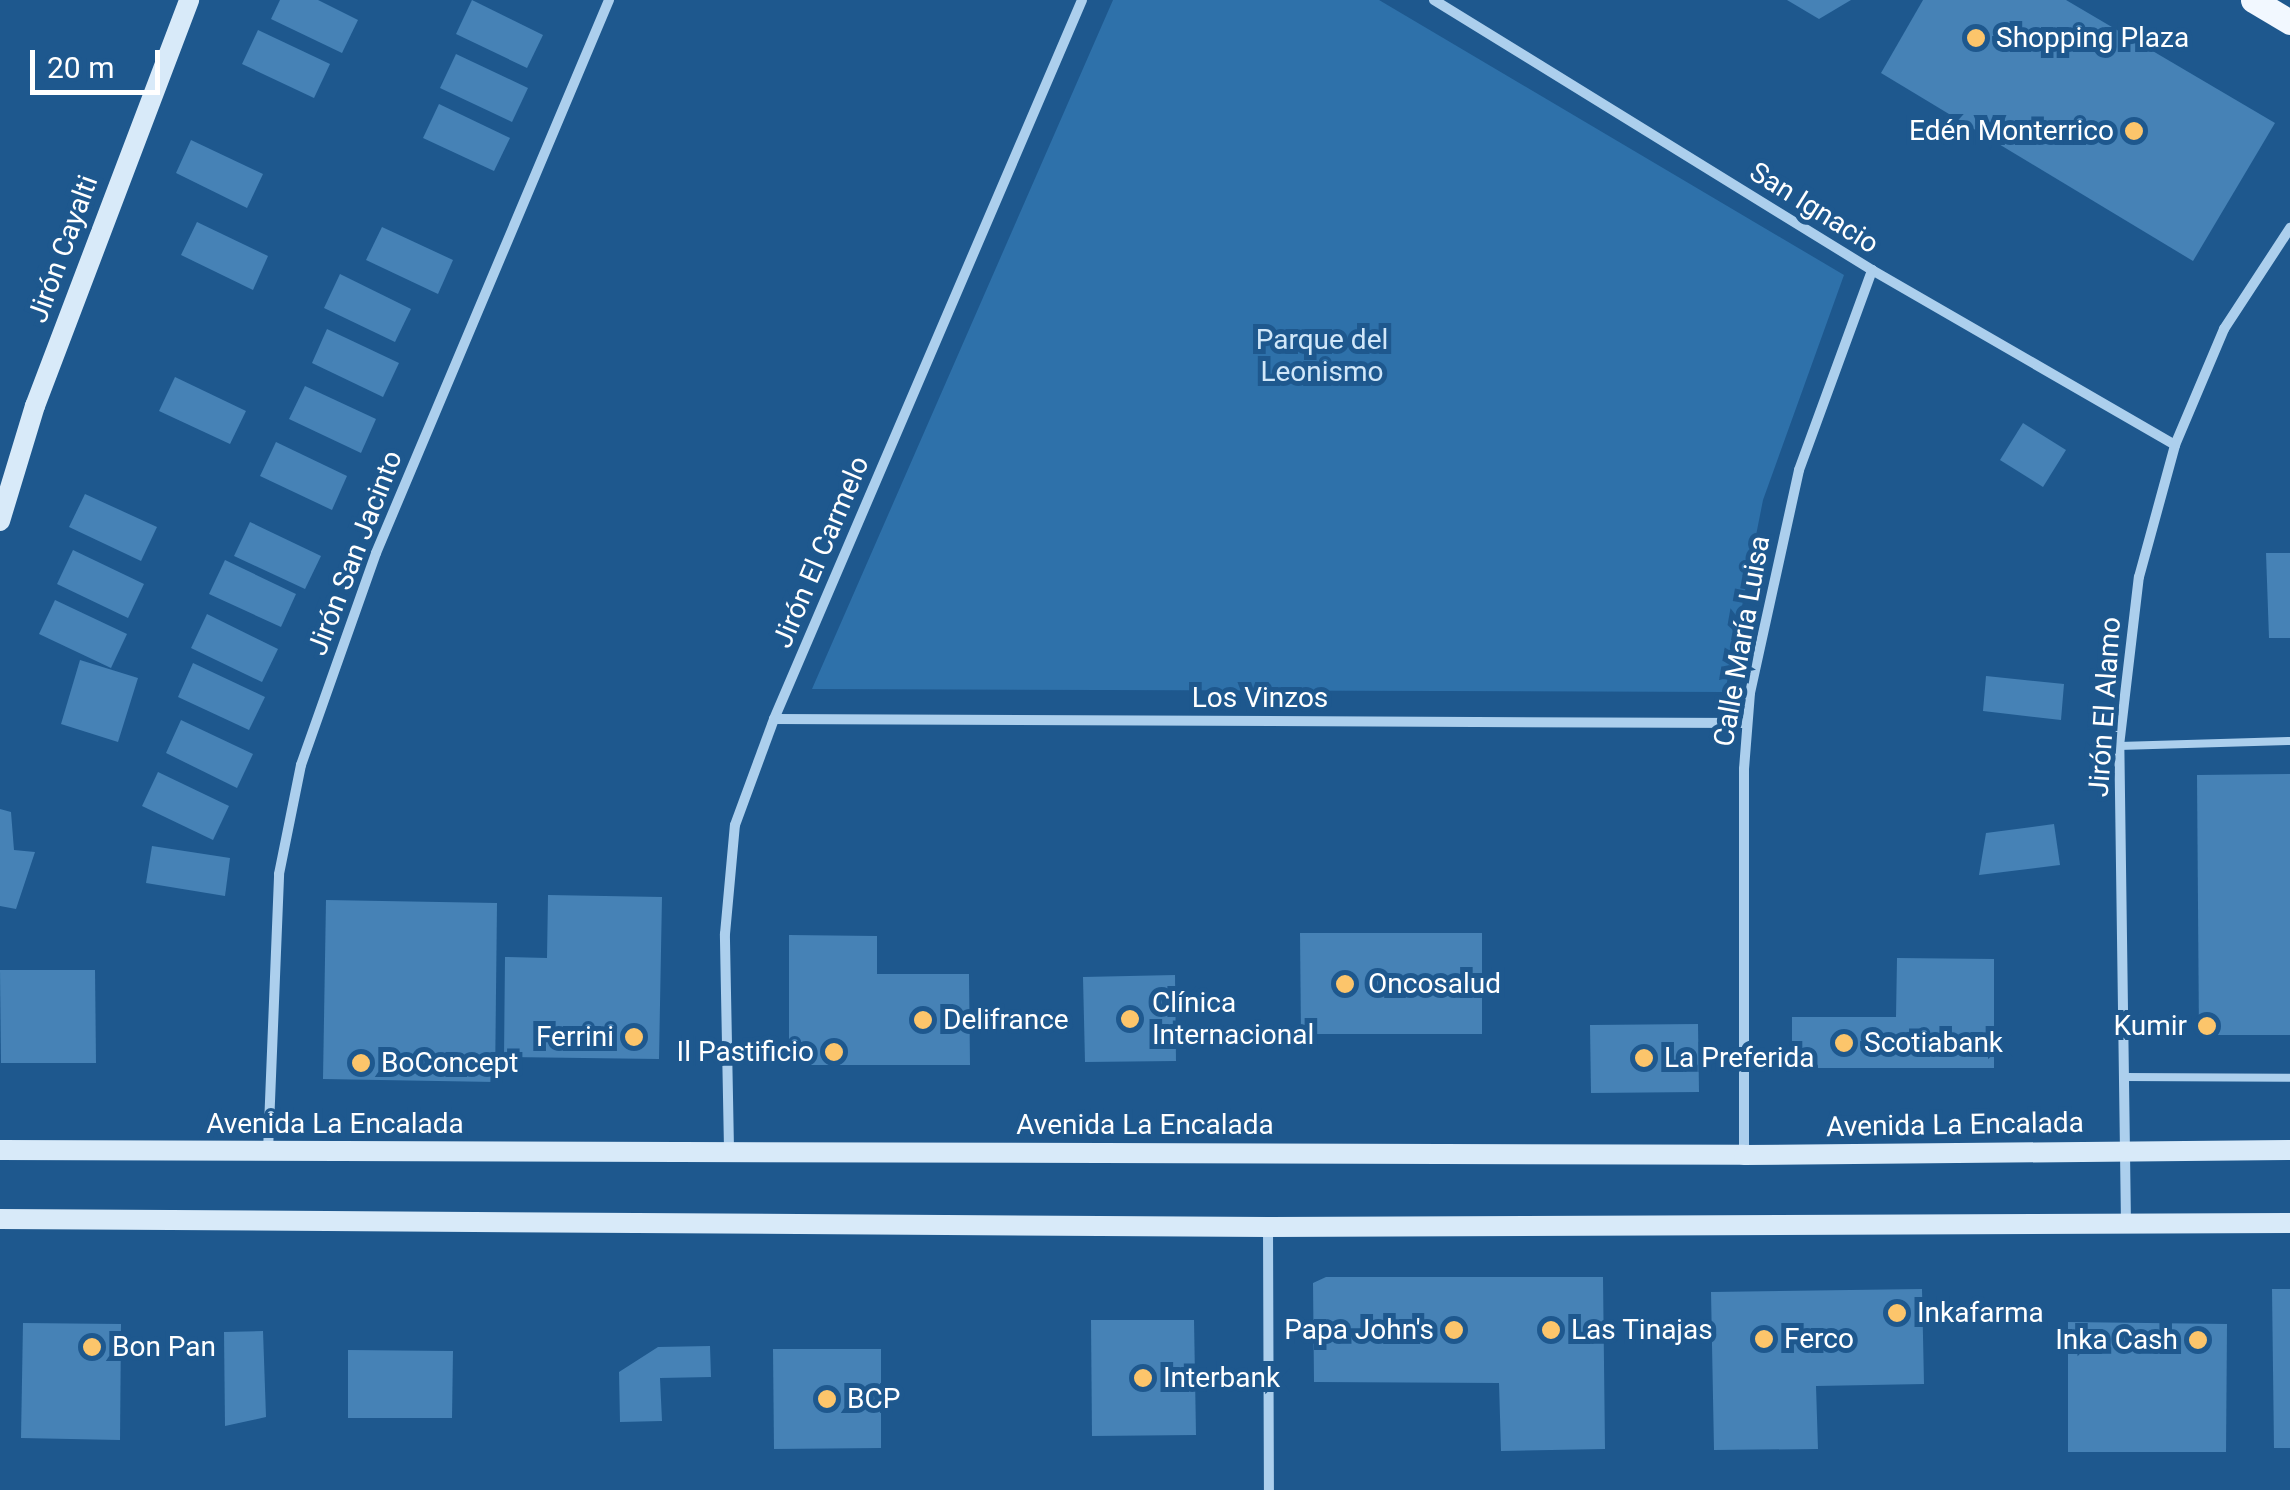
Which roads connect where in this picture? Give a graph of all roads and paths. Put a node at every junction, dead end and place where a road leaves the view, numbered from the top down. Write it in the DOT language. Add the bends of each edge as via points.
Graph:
graph roads {
  1 [pos="189,0"];
  2 [pos="609,0"];
  3 [pos="1082,0"];
  4 [pos="1434,0"];
  5 [pos="2253,0"];
  6 [pos="2290,22"];
  7 [pos="2290,228"];
  8 [pos="1872,270"];
  9 [pos="2175,445"];
  10 [pos="0,521"];
  11 [pos="774,719"];
  12 [pos="1746,723"];
  13 [pos="2290,741"];
  14 [pos="2119,746"];
  15 [pos="2123,1076"];
  16 [pos="2290,1078"];
  17 [pos="0,1150"];
  18 [pos="729,1150"];
  19 [pos="2124,1150"];
  20 [pos="2290,1150"];
  21 [pos="268,1153"];
  22 [pos="1744,1155"];
  23 [pos="0,1218"];
  24 [pos="2290,1222"];
  25 [pos="2126,1224"];
  26 [pos="1268,1227"];
  27 [pos="1268,1490"];
  1 -- 10 [label="main road, Jirón Cayalti" via="35,406"];
  2 -- 21 [label="street, Jirón San Jacinto" via="376,553 301,765 279,874"];
  3 -- 11 [label="street, Jirón El Carmelo"];
  4 -- 8 [label="street, San Ignacio"];
  5 -- 6 [label="main road"];
  7 -- 9 [label="street, Jirón El Alamo" via="2224,329"];
  8 -- 9 [label="street, San Ignacio"];
  8 -- 12 [label="street, Calle María Luisa" via="1799,470 1771,574"];
  9 -- 14 [label="street, Jirón El Alamo" via="2139,578"];
  11 -- 12 [label="street, Los Vinzos"];
  11 -- 18 [label="street, Jirón El Carmelo" via="736,825 728,880"];
  12 -- 22 [label="street, Calle María Luisa"];
  13 -- 14 [label="lane"];
  14 -- 15 [label="street, Jirón El Alamo"];
  15 -- 16 [label="lane"];
  15 -- 19 [label="street, Jirón El Alamo"];
  17 -- 21 [label="main road, Avenida La Encalada"];
  18 -- 21 [label="main road, Avenida La Encalada"];
  18 -- 22 [label="main road, Avenida La Encalada"];
  19 -- 20 [label="main road, Avenida La Encalada"];
  19 -- 22 [label="main road, Avenida La Encalada"];
  19 -- 25 [label="street, Jirón El Alamo"];
  23 -- 26 [label="main road"];
  24 -- 25 [label="main road"];
  25 -- 26 [label="main road"];
  26 -- 27 [label="street"];
}
